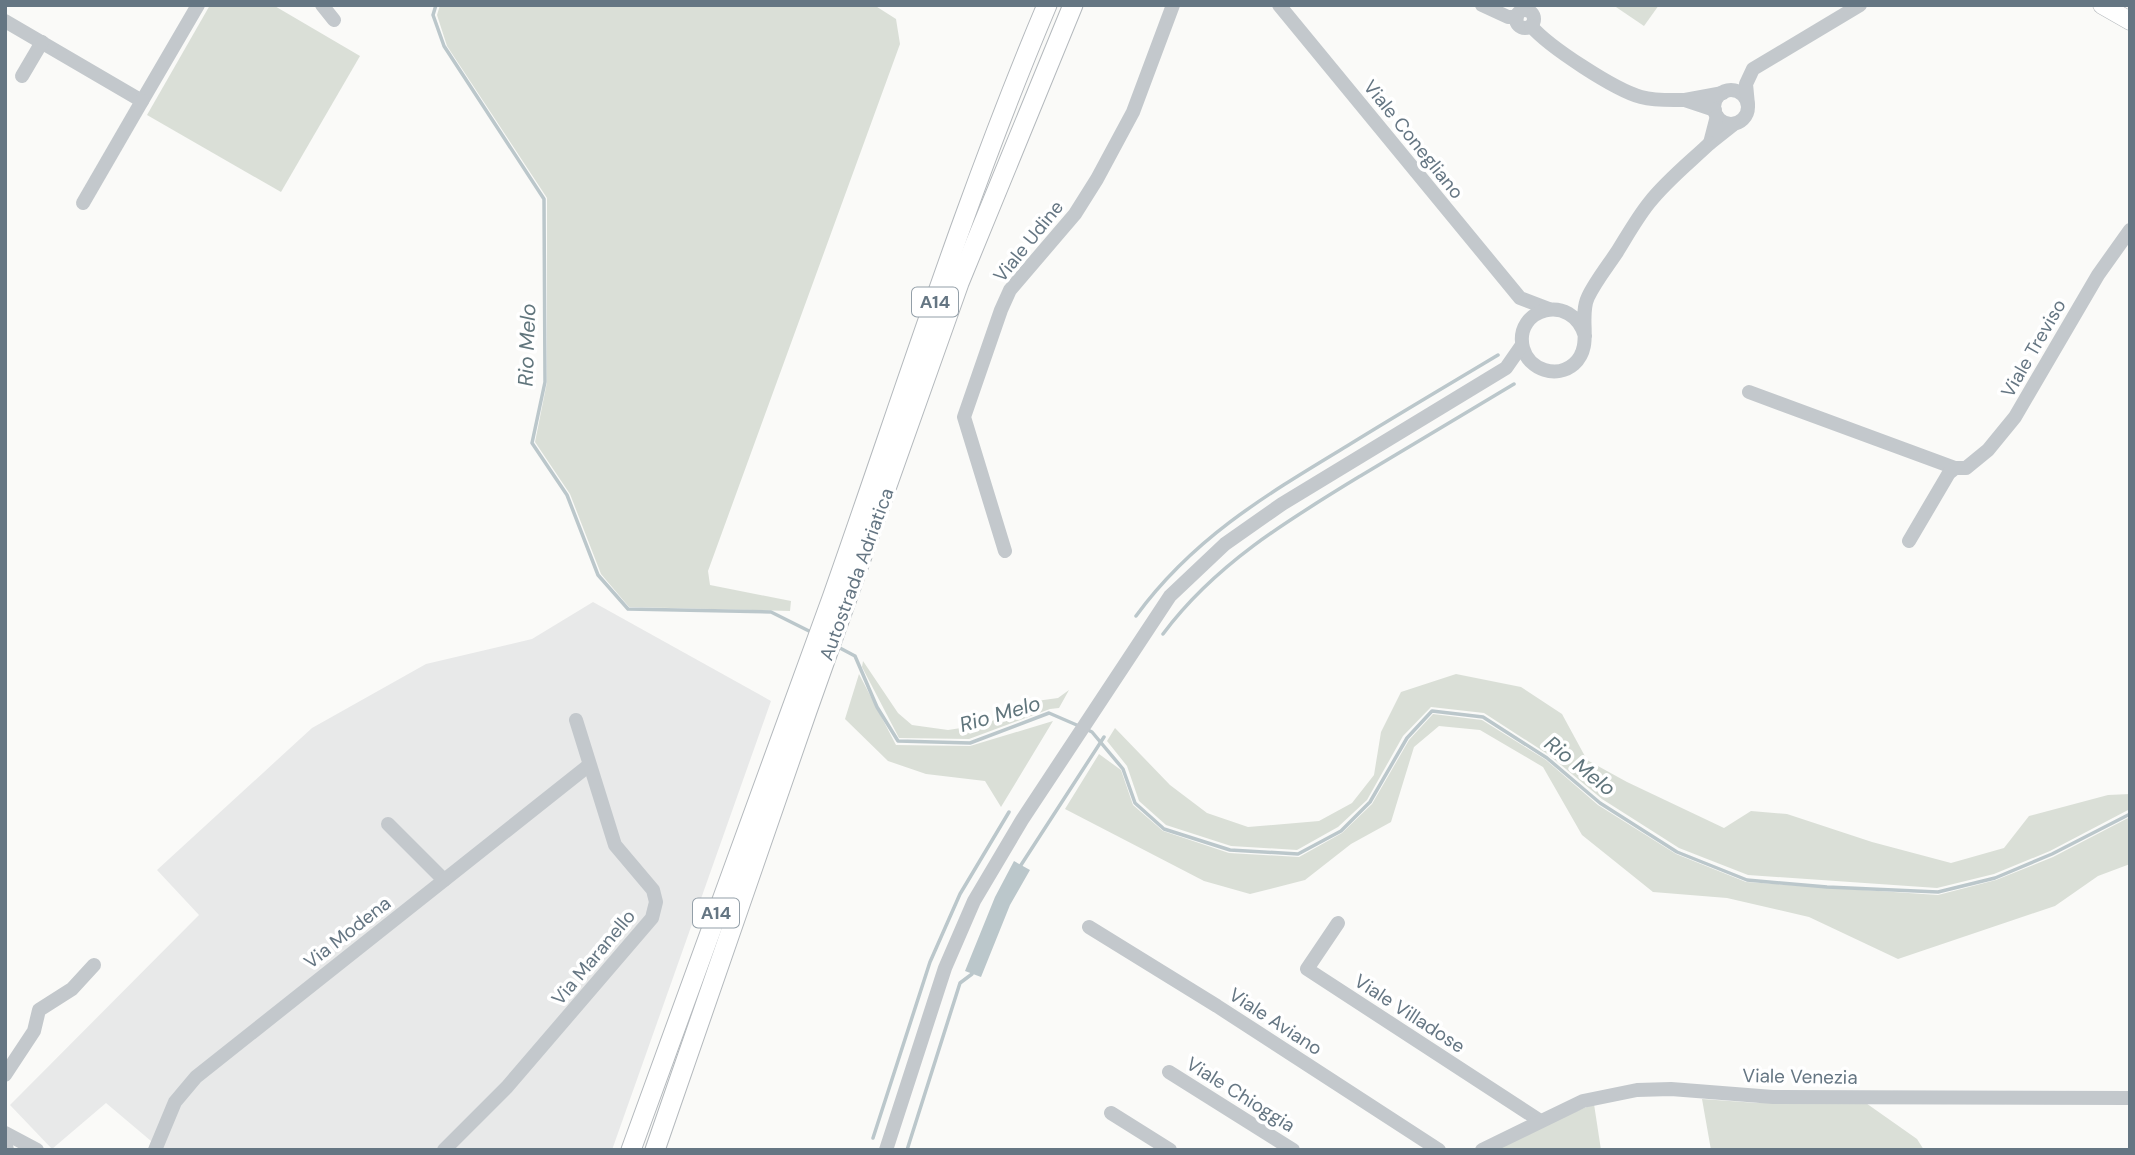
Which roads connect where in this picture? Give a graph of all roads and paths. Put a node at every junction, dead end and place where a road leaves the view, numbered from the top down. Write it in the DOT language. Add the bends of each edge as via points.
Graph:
graph roads {
  1 [pos="198,5"];
  2 [pos="322,5"];
  3 [pos="1047,5"];
  4 [pos="1073,5"];
  5 [pos="1173,5"];
  6 [pos="1279,5"];
  7 [pos="1482,5"];
  8 [pos="1860,5"];
  9 [pos="2102,5"];
  10 [pos="1528,15"];
  11 [pos="334,20"];
  12 [pos="5,21"];
  13 [pos="2130,21"];
  14 [pos="42,42"];
  15 [pos="22,76"];
  16 [pos="1723,93"];
  17 [pos="1685,100"];
  18 [pos="142,101"];
  19 [pos="1748,104"];
  20 [pos="1716,113"];
  21 [pos="1734,124"];
  22 [pos="1710,143"];
  23 [pos="83,203"];
  24 [pos="2130,230"];
  25 [pos="1520,298"];
  26 [pos="1586,300"];
  27 [pos="1554,309"];
  28 [pos="1585,336"];
  29 [pos="1522,340"];
  30 [pos="1507,368"];
  31 [pos="1539,368"];
  32 [pos="1749,392"];
  33 [pos="1955,468"];
  34 [pos="1909,541"];
  35 [pos="1004,551"];
  36 [pos="576,720"];
  37 [pos="588,766"];
  38 [pos="388,824"];
  39 [pos="444,880"];
  40 [pos="1338,923"];
  41 [pos="1089,927"];
  42 [pos="94,965"];
  43 [pos="1169,1072"];
  44 [pos="5,1074"];
  45 [pos="2130,1098"];
  46 [pos="1111,1113"];
  47 [pos="1539,1120"];
  48 [pos="5,1133"];
  49 [pos="5,1141"];
  50 [pos="7,1150"];
  51 [pos="37,1150"];
  52 [pos="155,1150"];
  53 [pos="444,1150"];
  54 [pos="631,1150"];
  55 [pos="655,1150"];
  56 [pos="886,1150"];
  57 [pos="1170,1150"];
  58 [pos="1293,1150"];
  59 [pos="1439,1150"];
  60 [pos="1482,1150"];
  1 -- 18 [label="street"];
  2 -- 11 [label="street"];
  3 -- 54 [label="highway, Autostrada Adriatica / A14" via="943,277 831,601"];
  4 -- 55 [label="highway, Autostrada Adriatica / A14" via="959,283"];
  5 -- 35 [label="street, Viale Udine" via="1133,113 1097,179 1075,214 1010,290 964,417"];
  6 -- 25 [label="street, Viale Conegliano"];
  7 -- 10 [label="street" via="1508,17"];
  8 -- 19 [label="street" via="1753,69 1746,84"];
  9 -- 13 [label="main road"];
  10 -- 17 [label="street" via="1542,39 1622,89 1640,97"];
  12 -- 14 [label="street"];
  14 -- 15 [label="street"];
  14 -- 18 [label="street"];
  16 -- 17 [label="street"];
  16 -- 19 [label="street" via="1738,92"];
  16 -- 20 [label="street" via="1716,100"];
  17 -- 20 [label="street"];
  18 -- 23 [label="street"];
  19 -- 21 [label="street" via="1746,115"];
  20 -- 21 [label="street" via="1724,122"];
  20 -- 22 [label="street"];
  21 -- 22 [label="street"];
  22 -- 26 [label="street" via="1649,202"];
  24 -- 33 [label="street, Viale Treviso" via="2098,275 2015,417 1974,463"];
  25 -- 27 [label="street, Viale Conegliano"];
  25 -- 29 [label="street"];
  26 -- 27 [label="street"];
  26 -- 28 [label="street"];
  27 -- 28 [label="street" via="1576,318"];
  27 -- 29 [label="street" via="1532,317"];
  28 -- 31 [label="street" via="1576,363 1558,372"];
  29 -- 30 [label="street"];
  29 -- 31 [label="street" via="1525,354"];
  30 -- 31 [label="street"];
  30 -- 56 [label="street" via="1282,504 1225,544 1170,596 974,901 946,968"];
  32 -- 33 [label="street"];
  33 -- 34 [label="street, Viale Treviso"];
  36 -- 37 [label="street, Via Maranello"];
  37 -- 39 [label="street, Via Modena"];
  37 -- 53 [label="street, Via Maranello" via="615,845 653,890 652,918 507,1087"];
  38 -- 39 [label="street"];
  39 -- 52 [label="street, Via Modena" via="196,1077 175,1102"];
  40 -- 47 [label="street, Viale Villadose" via="1307,969"];
  41 -- 59 [label="street, Viale Aviano"];
  42 -- 44 [label="street" via="72,989 39,1010 34,1031"];
  43 -- 58 [label="street, Viale Chioggia"];
  45 -- 47 [label="street, Viale Venezia" via="1773,1097 1637,1090 1583,1101"];
  46 -- 57 [label="street"];
  47 -- 60 [label="street, Viale Venezia"];
  48 -- 51 [label="street"];
  49 -- 50 [label="street"];
}
